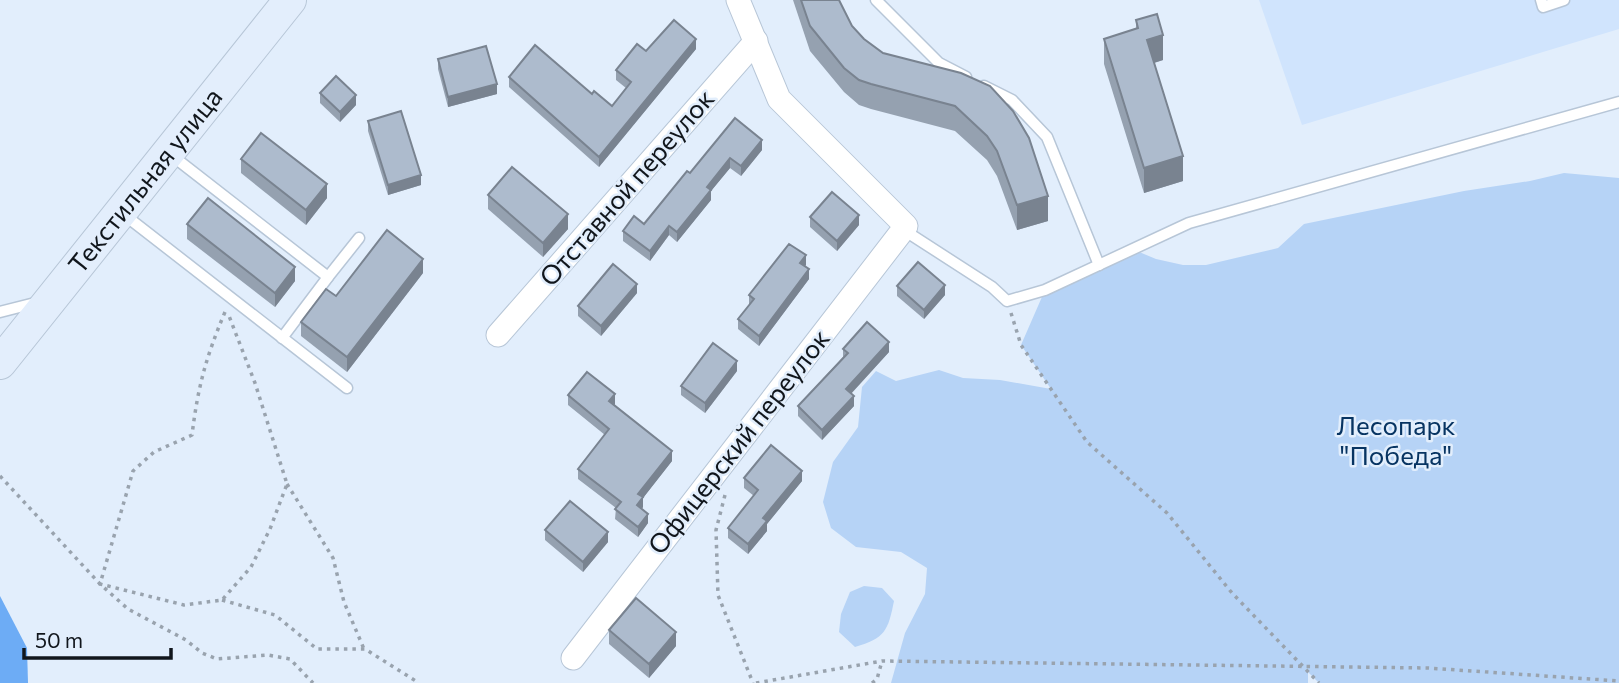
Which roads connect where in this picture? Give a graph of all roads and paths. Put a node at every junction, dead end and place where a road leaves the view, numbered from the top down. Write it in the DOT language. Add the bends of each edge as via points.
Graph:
graph roads {
  1 [pos="290,0"];
  2 [pos="738,0"];
  3 [pos="876,0"];
  4 [pos="1541,0"];
  5 [pos="1564,0"];
  6 [pos="755,41"];
  7 [pos="1619,102"];
  8 [pos="168,152"];
  9 [pos="120,211"];
  10 [pos="906,226"];
  11 [pos="359,237"];
  12 [pos="1099,265"];
  13 [pos="328,277"];
  14 [pos="49,299"];
  15 [pos="1007,301"];
  16 [pos="0,312"];
  17 [pos="498,335"];
  18 [pos="282,338"];
  19 [pos="0,363"];
  20 [pos="347,388"];
  21 [pos="0,476"];
  22 [pos="287,484"];
  23 [pos="726,492"];
  24 [pos="100,584"];
  25 [pos="222,600"];
  26 [pos="365,649"];
  27 [pos="573,658"];
  28 [pos="881,660"];
  29 [pos="1303,666"];
  30 [pos="1619,681"];
  31 [pos="313,683"];
  32 [pos="419,683"];
  33 [pos="754,683"];
  34 [pos="872,683"];
  35 [pos="1319,683"];
  1 -- 8 [label="main road, Текстильная улица"];
  2 -- 6 [label="street"];
  3 -- 12 [label="lane" via="939,63 1012,100 1047,137"];
  4 -- 5 [label="lane" via="1543,6"];
  6 -- 10 [label="street" via="779,99"];
  6 -- 17 [label="street, Отставной переулок"];
  7 -- 12 [label="lane" via="1189,223"];
  8 -- 9 [label="main road, Текстильная улица"];
  8 -- 13 [label="lane"];
  9 -- 14 [label="main road, Текстильная улица"];
  9 -- 18 [label="lane"];
  10 -- 15 [label="lane" via="913,236"];
  10 -- 27 [label="street, Офицерский переулок"];
  11 -- 13 [label="lane"];
  12 -- 15 [label="lane" via="1045,290"];
  13 -- 18 [label="lane"];
  14 -- 16 [label="lane"];
  14 -- 19 [label="main road, Текстильная улица"];
  15 -- 29 [label="path" via="1021,345 1087,442 1167,513 1232,593"];
  18 -- 20 [label="lane"];
  21 -- 24 [label="path"];
  22 -- 24 [label="path" via="226,309 197,390 192,435 154,452 133,471"];
  22 -- 25 [label="path" via="251,567"];
  22 -- 26 [label="path" via="333,558 344,603"];
  23 -- 33 [label="path" via="716,530 718,595"];
  24 -- 25 [label="path" via="184,605"];
  24 -- 31 [label="path" via="128,609 202,653 217,659 268,655 290,659"];
  25 -- 26 [label="path" via="275,615 317,649"];
  26 -- 32 [label="path"];
  28 -- 29 [label="path"];
  28 -- 33 [label="path"];
  28 -- 34 [label="path"];
  29 -- 30 [label="path" via="1428,668"];
  29 -- 35 [label="path"];
}
